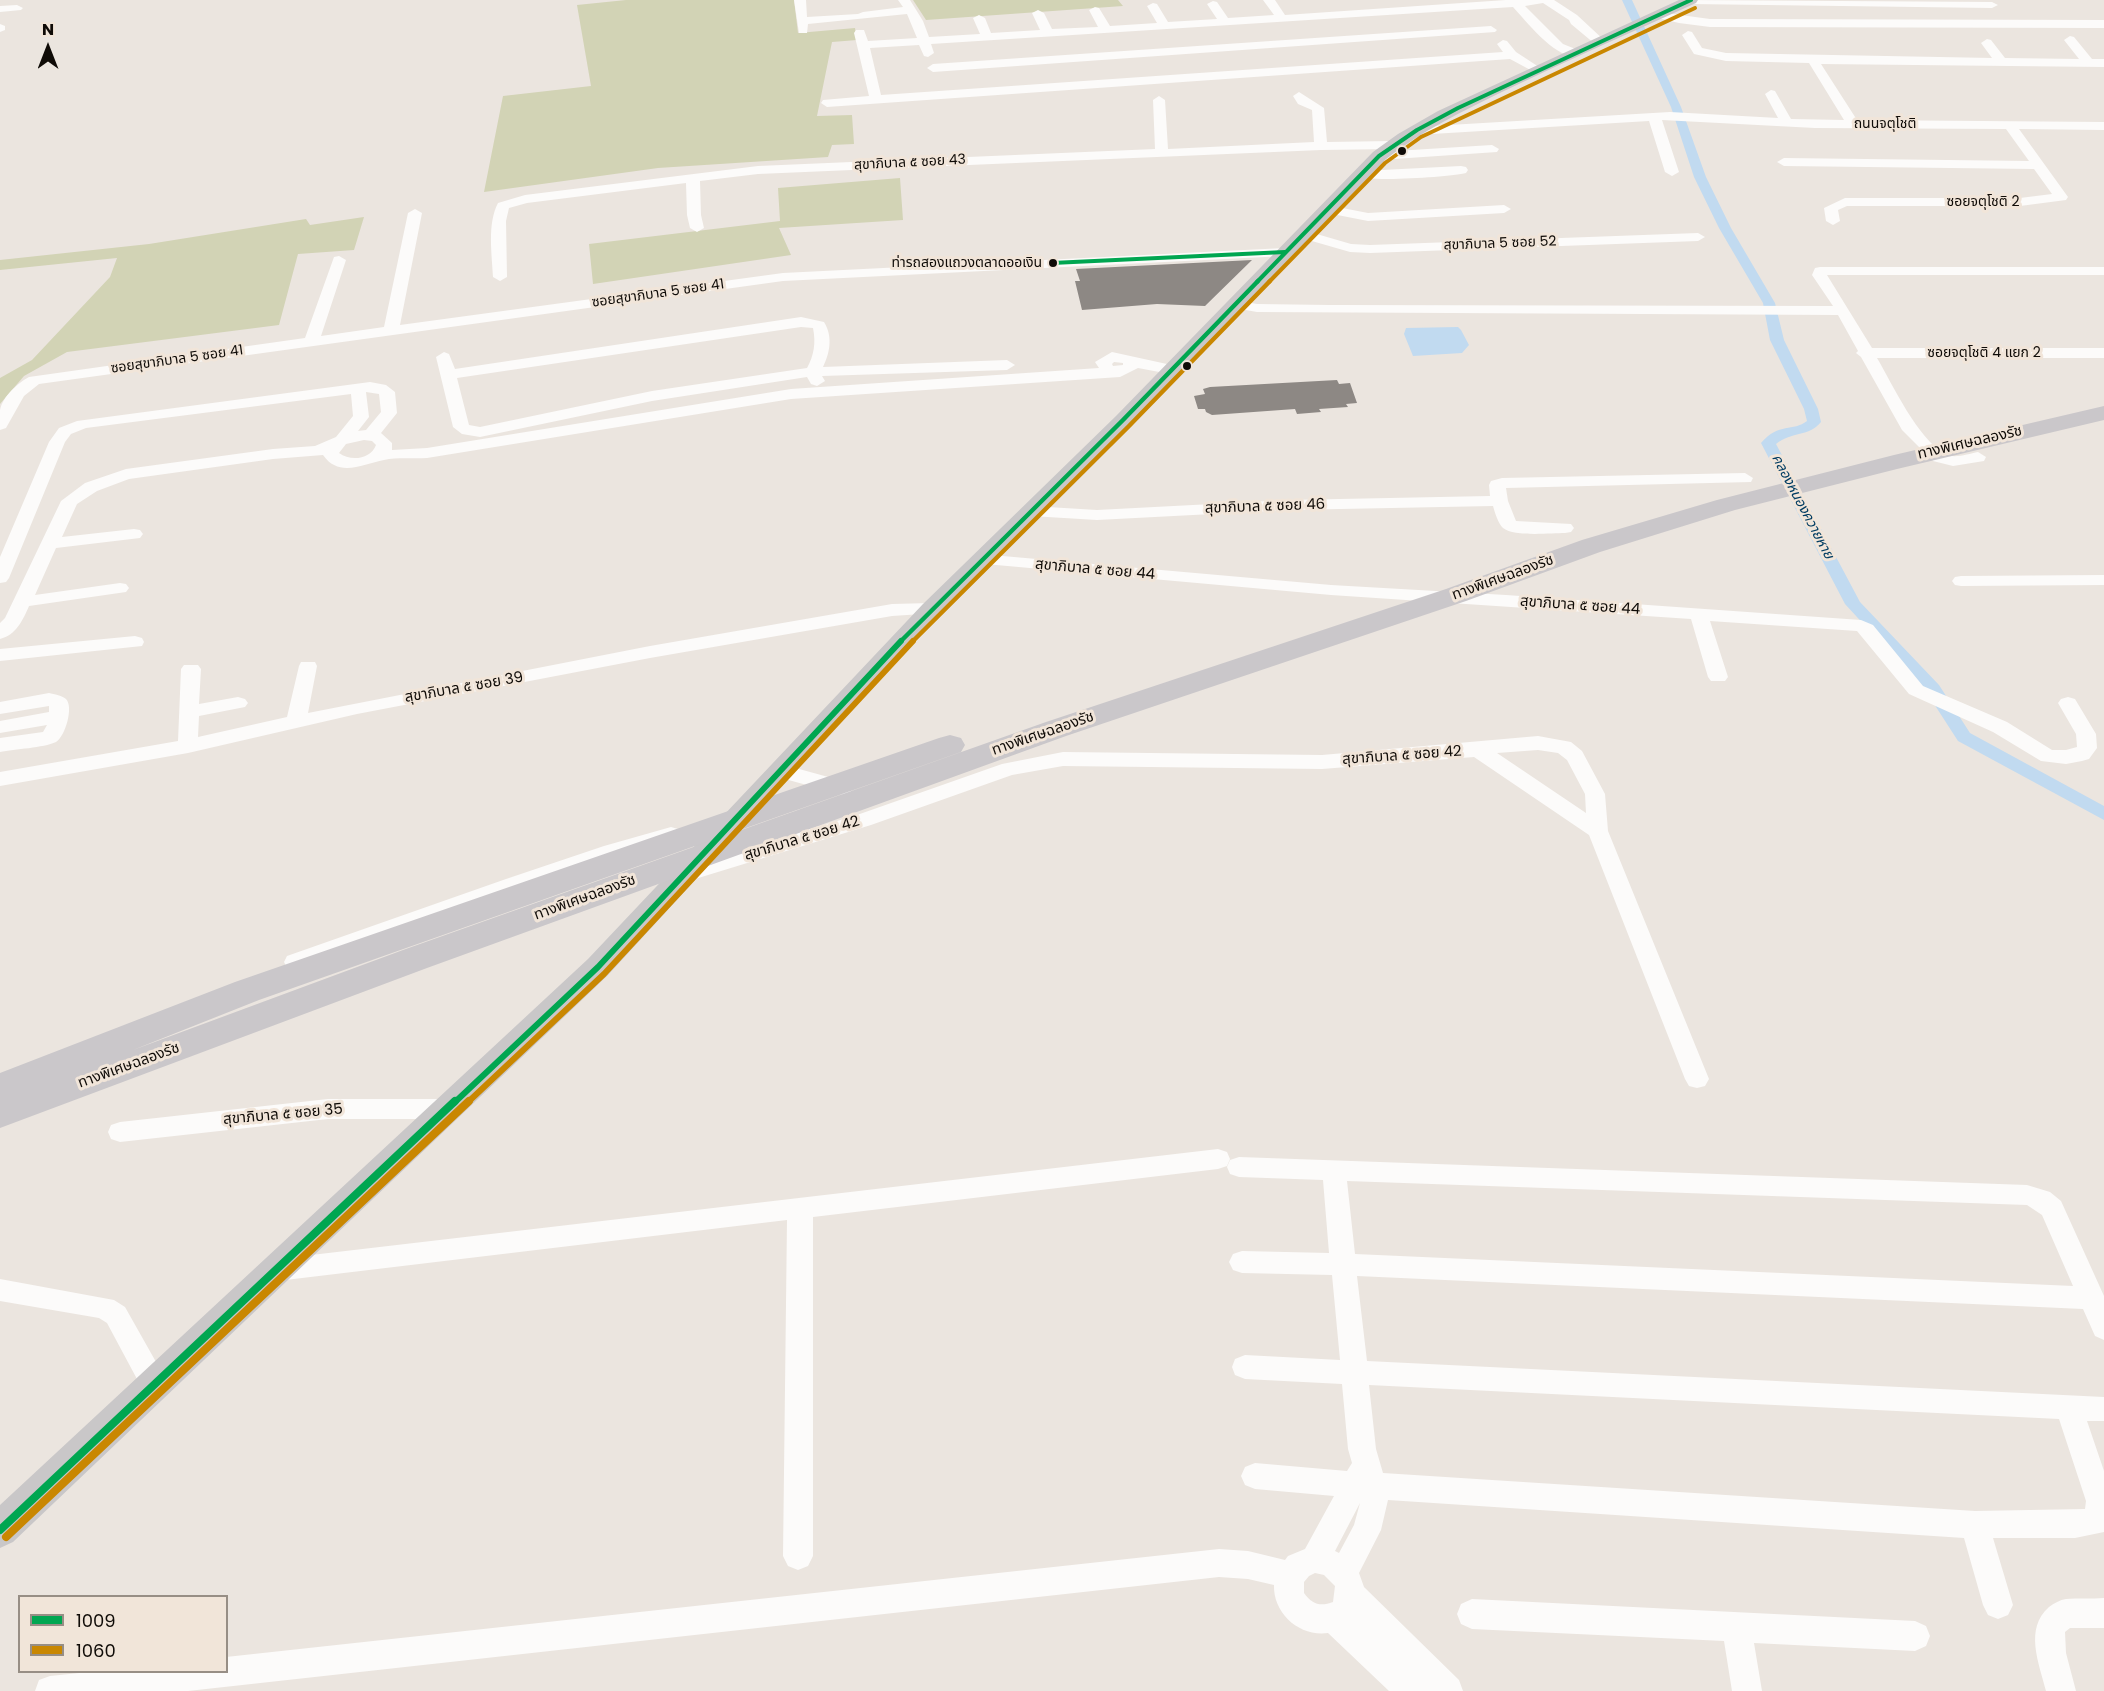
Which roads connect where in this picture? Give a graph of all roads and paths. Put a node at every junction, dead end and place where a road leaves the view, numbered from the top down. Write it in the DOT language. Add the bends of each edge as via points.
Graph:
graph roads {
  1 [pos="816,0"];
  2 [pos="1269,0"];
  3 [pos="1329,0"];
  4 [pos="1389,0"];
  5 [pos="1690,0"];
  6 [pos="800,1"];
  7 [pos="1542,1"];
  8 [pos="1514,2"];
  9 [pos="1213,4"];
  10 [pos="907,5"];
  11 [pos="1992,5"];
  12 [pos="1153,6"];
  13 [pos="1471,7"];
  14 [pos="17,8"];
  15 [pos="0,9"];
  16 [pos="1095,10"];
  17 [pos="1398,11"];
  18 [pos="1038,13"];
  19 [pos="1340,15"];
  20 [pos="979,18"];
  21 [pos="1282,19"];
  22 [pos="1645,20"];
  23 [pos="1225,22"];
  24 [pos="2104,24"];
  25 [pos="1165,26"];
  26 [pos="1106,30"];
  27 [pos="1491,30"];
  28 [pos="860,32"];
  29 [pos="1048,34"];
  30 [pos="1688,35"];
  31 [pos="987,38"];
  32 [pos="2070,40"];
  33 [pos="925,41"];
  34 [pos="1599,41"];
  35 [pos="1987,43"];
  36 [pos="864,45"];
  37 [pos="1370,52"];
  38 [pos="1150,53"];
  39 [pos="1574,53"];
  40 [pos="1512,55"];
  41 [pos="1813,60"];
  42 [pos="2002,63"];
  43 [pos="2089,63"];
  44 [pos="2104,63"];
  45 [pos="1536,69"];
  46 [pos="937,82"];
  47 [pos="1771,94"];
  48 [pos="1299,96"];
  49 [pos="876,100"];
  50 [pos="1159,100"];
  51 [pos="827,103"];
  52 [pos="1655,118"];
  53 [pos="1788,123"];
  54 [pos="1852,123"];
  55 [pos="2008,124"];
  56 [pos="2104,126"];
  57 [pos="1415,131"];
  58 [pos="1392,145"];
  59 [pos="1321,146"];
  60 [pos="1492,149"];
  61 [pos="1162,152"];
  62 [pos="1379,156"];
  63 [pos="1784,162"];
  64 [pos="2038,165"];
  65 [pos="1461,170"];
  66 [pos="1672,172"];
  67 [pos="1362,175"];
  68 [pos="693,177"];
  69 [pos="1327,209"];
  70 [pos="1504,209"];
  71 [pos="416,213"];
  72 [pos="1833,221"];
  73 [pos="697,228"];
  74 [pos="1304,234"];
  75 [pos="1698,237"];
  76 [pos="1285,252"];
  77 [pos="339,260"];
  78 [pos="2104,271"];
  79 [pos="500,277"];
  80 [pos="1234,304"];
  81 [pos="1843,311"];
  82 [pos="391,331"];
  83 [pos="312,341"];
  84 [pos="1864,353"];
  85 [pos="2104,353"];
  86 [pos="444,357"];
  87 [pos="1119,368"];
  88 [pos="1165,374"];
  89 [pos="449,375"];
  90 [pos="826,381"];
  91 [pos="358,388"];
  92 [pos="2104,399"];
  93 [pos="2104,413"];
  94 [pos="0,425"];
  95 [pos="378,444"];
  96 [pos="337,448"];
  97 [pos="1978,457"];
  98 [pos="1745,478"];
  99 [pos="1499,501"];
  100 [pos="1031,511"];
  101 [pos="1565,528"];
  102 [pos="134,534"];
  103 [pos="50,544"];
  104 [pos="980,560"];
  105 [pos="0,578"];
  106 [pos="2104,580"];
  107 [pos="1961,581"];
  108 [pos="120,588"];
  109 [pos="21,603"];
  110 [pos="931,609"];
  111 [pos="1699,615"];
  112 [pos="0,633"];
  113 [pos="135,642"];
  114 [pos="0,655"];
  115 [pos="308,666"];
  116 [pos="191,669"];
  117 [pos="1719,677"];
  118 [pos="238,703"];
  119 [pos="2068,703"];
  120 [pos="0,708"];
  121 [pos="188,712"];
  122 [pos="58,717"];
  123 [pos="296,722"];
  124 [pos="0,727"];
  125 [pos="0,745"];
  126 [pos="188,746"];
  127 [pos="1478,750"];
  128 [pos="781,771"];
  129 [pos="0,779"];
  130 [pos="921,800"];
  131 [pos="1598,831"];
  132 [pos="720,833"];
  133 [pos="682,875"];
  134 [pos="163,1053"];
  135 [pos="0,1076"];
  136 [pos="1697,1079"];
  137 [pos="0,1088"];
  138 [pos="446,1109"];
  139 [pos="0,1114"];
  140 [pos="0,1123"];
  141 [pos="120,1132"];
  142 [pos="1334,1171"];
  143 [pos="800,1208"];
  144 [pos="1242,1262"];
  145 [pos="1342,1264"];
  146 [pos="277,1270"];
  147 [pos="0,1290"];
  148 [pos="2092,1298"];
  149 [pos="2104,1328"];
  150 [pos="1245,1367"];
  151 [pos="1353,1373"];
  152 [pos="155,1385"];
  153 [pos="2068,1407"];
  154 [pos="2104,1409"];
  155 [pos="1255,1476"];
  156 [pos="1365,1478"];
  157 [pos="1975,1525"];
  158 [pos="0,1530"];
  159 [pos="798,1556"];
  160 [pos="1315,1558"];
  161 [pos="1290,1575"];
  162 [pos="1348,1583"];
  163 [pos="1998,1605"];
  164 [pos="2104,1613"];
  165 [pos="1472,1614"];
  166 [pos="1334,1618"];
  167 [pos="1737,1627"];
  168 [pos="1915,1636"];
  169 [pos="228,1672"];
  170 [pos="214,1673"];
  171 [pos="50,1691"];
  172 [pos="1411,1691"];
  173 [pos="1448,1691"];
  174 [pos="1747,1691"];
  175 [pos="2061,1691"];
  1 -- 6 [label="street"];
  2 -- 21 [label="street"];
  3 -- 19 [label="street"];
  4 -- 17 [label="street"];
  5 -- 11 [label="street"];
  5 -- 22 [label="main road"];
  6 -- 10 [label="street" via="803,26"];
  7 -- 8 [label="street"];
  7 -- 34 [label="street"];
  8 -- 13 [label="street"];
  8 -- 39 [label="street" via="1558,47"];
  9 -- 23 [label="street"];
  10 -- 33 [label="street"];
  12 -- 25 [label="street"];
  13 -- 17 [label="street"];
  13 -- 27 [label="street"];
  14 -- 15 [label="street"];
  16 -- 26 [label="street"];
  17 -- 19 [label="street"];
  18 -- 29 [label="street"];
  19 -- 21 [label="street"];
  19 -- 37 [label="street"];
  20 -- 31 [label="street"];
  21 -- 23 [label="street"];
  22 -- 24 [label="street"];
  22 -- 34 [label="main road"];
  23 -- 25 [label="street"];
  25 -- 38 [label="street"];
  26 -- 29 [label="street"];
  26 -- 38 [label="street"];
  27 -- 37 [label="street"];
  27 -- 40 [label="street"];
  28 -- 36 [label="street"];
  29 -- 31 [label="street"];
  30 -- 41 [label="street" via="1695,48 1710,54"];
  31 -- 33 [label="street"];
  32 -- 43 [label="street"];
  33 -- 36 [label="street"];
  33 -- 46 [label="street"];
  34 -- 39 [label="main road"];
  35 -- 42 [label="street"];
  36 -- 49 [label="street"];
  37 -- 38 [label="street"];
  37 -- 38 [label="street"];
  37 -- 40 [label="street"];
  38 -- 46 [label="street"];
  38 -- 46 [label="street"];
  39 -- 45 [label="main road"];
  40 -- 45 [label="street"];
  41 -- 42 [label="street"];
  41 -- 54 [label="street"];
  42 -- 43 [label="street"];
  43 -- 44 [label="street"];
  45 -- 57 [label="main road"];
  46 -- 49 [label="street"];
  47 -- 53 [label="street"];
  48 -- 59 [label="street" via="1318,108"];
  49 -- 51 [label="street"];
  50 -- 61 [label="street"];
  52 -- 53 [label="street, ถนนจตุโชติ" via="1690,116"];
  52 -- 57 [label="street, ถนนจตุโชติ"];
  52 -- 66 [label="street"];
  53 -- 54 [label="street, ถนนจตุโชติ"];
  54 -- 55 [label="street, ถนนจตุโชติ"];
  55 -- 56 [label="street, ถนนจตุโชติ"];
  55 -- 64 [label="street, ซอยจตุโชติ 2"];
  57 -- 58 [label="main road"];
  58 -- 59 [label="street, สุขาภิบาล ๕ ซอย 43"];
  58 -- 62 [label="main road"];
  59 -- 61 [label="street, สุขาภิบาล ๕ ซอย 43"];
  60 -- 62 [label="street"];
  61 -- 68 [label="street, สุขาภิบาล ๕ ซอย 43"];
  62 -- 67 [label="main road"];
  63 -- 64 [label="street"];
  64 -- 72 [label="street, ซอยจตุโชติ 2" via="2061,197 2020,202 1845,202 1831,208"];
  65 -- 67 [label="street"];
  67 -- 69 [label="main road"];
  68 -- 73 [label="street"];
  68 -- 79 [label="street, สุขาภิบาล ๕ ซอย 43" via="525,199 503,206 499,221"];
  69 -- 70 [label="street" via="1368,217"];
  69 -- 74 [label="main road"];
  71 -- 82 [label="street"];
  74 -- 75 [label="street, สุขาภิบาล 5 ซอย 52" via="1350,248 1370,249"];
  74 -- 76 [label="main road"];
  76 -- 80 [label="main road"];
  76 -- 82 [label="street, ซอยสุขาภิบาล 5 ซอย 41" via="783,277"];
  77 -- 83 [label="street"];
  78 -- 81 [label="street" via="1820,271"];
  80 -- 81 [label="street" via="1330,309"];
  80 -- 88 [label="main road"];
  81 -- 84 [label="street"];
  82 -- 83 [label="street, ซอยสุขาภิบาล 5 ซอย 41"];
  83 -- 94 [label="street, ซอยสุขาภิบาล 5 ซอย 41" via="35,380 18,392"];
  84 -- 85 [label="street, ซอยจตุโชติ 4 แยก 2"];
  84 -- 97 [label="street" via="1908,427 1939,457 1953,461"];
  86 -- 89 [label="street"];
  87 -- 88 [label="street"];
  87 -- 90 [label="street" via="879,389"];
  87 -- 90 [label="street" via="1089,361"];
  88 -- 100 [label="main road"];
  89 -- 90 [label="street" via="461,427 480,432 652,396"];
  89 -- 90 [label="street" via="801,322 819,325"];
  90 -- 95 [label="street" via="791,394 427,453"];
  91 -- 95 [label="street" via="380,388 387,392 390,412"];
  91 -- 96 [label="street" via="361,417"];
  91 -- 105 [label="street" via="84,424 65,431"];
  92 -- 137 [label="highway, ทางพิเศษฉลองรัช" via="1867,451 1572,533 1192,660 348,955"];
  93 -- 134 [label="highway, ทางพิเศษฉลองรัช" via="1726,505 1591,546 1056,729"];
  95 -- 96 [label="street" via="356,436"];
  95 -- 96 [label="street" via="359,463 344,463"];
  96 -- 103 [label="street" via="317,464 272,459 124,483 102,482 70,501"];
  98 -- 99 [label="street" via="1502,483 1496,489"];
  99 -- 100 [label="street, สุขาภิบาล ๕ ซอย 46" via="1288,505 1097,515"];
  99 -- 101 [label="street" via="1509,524 1515,527"];
  100 -- 104 [label="main road"];
  102 -- 103 [label="street"];
  103 -- 109 [label="street"];
  104 -- 110 [label="main road"];
  104 -- 111 [label="street, สุขาภิบาล ๕ ซอย 44" via="1331,590"];
  106 -- 107 [label="street"];
  108 -- 109 [label="street"];
  109 -- 112 [label="street" via="13,621"];
  110 -- 123 [label="street, สุขาภิบาล ๕ ซอย 39" via="892,610 765,631"];
  110 -- 128 [label="main road"];
  111 -- 117 [label="street"];
  111 -- 119 [label="street, สุขาภิบาล ๕ ซอย 44" via="1861,626 1916,690 1968,711 2049,756 2082,754 2087,748 2086,734"];
  113 -- 114 [label="street"];
  115 -- 123 [label="street"];
  116 -- 121 [label="street"];
  118 -- 121 [label="street"];
  120 -- 122 [label="street" via="53,700 59,703"];
  121 -- 126 [label="street"];
  122 -- 124 [label="street"];
  122 -- 125 [label="street" via="57,728 49,737"];
  123 -- 126 [label="street, สุขาภิบาล ๕ ซอย 39"];
  126 -- 129 [label="street, สุขาภิบาล ๕ ซอย 39"];
  127 -- 130 [label="street, สุขาภิบาล ๕ ซอย 42" via="1322,762 1063,759 1010,769"];
  127 -- 131 [label="street, สุขาภิบาล ๕ ซอย 42"];
  127 -- 131 [label="street" via="1527,744 1563,747 1575,756 1595,794"];
  128 -- 130 [label="street, สุขาภิบาล ๕ ซอย 42" via="870,794"];
  128 -- 132 [label="main road"];
  130 -- 133 [label="street, สุขาภิบาล ๕ ซอย 42"];
  131 -- 136 [label="street"];
  132 -- 133 [label="main road"];
  132 -- 135 [label="street" via="694,831 643,840 357,938"];
  133 -- 138 [label="main road" via="598,967"];
  134 -- 139 [label="highway, ทางพิเศษฉลองรัช"];
  134 -- 140 [label="highway"];
  138 -- 141 [label="street, สุขาภิบาล ๕ ซอย 35" via="328,1109"];
  138 -- 146 [label="main road"];
  142 -- 143 [label="street" via="1229,1163"];
  142 -- 145 [label="street"];
  142 -- 148 [label="street" via="2027,1195 2052,1208"];
  143 -- 146 [label="street"];
  143 -- 159 [label="street"];
  144 -- 145 [label="street"];
  145 -- 148 [label="street"];
  145 -- 151 [label="street"];
  146 -- 152 [label="main road"];
  147 -- 152 [label="street" via="105,1308 116,1315"];
  148 -- 149 [label="street"];
  150 -- 151 [label="street"];
  151 -- 153 [label="street"];
  151 -- 156 [label="street"];
  152 -- 158 [label="main road"];
  153 -- 154 [label="street"];
  153 -- 157 [label="street" via="2100,1501 2098,1521"];
  155 -- 156 [label="street"];
  156 -- 157 [label="street"];
  156 -- 160 [label="street"];
  156 -- 162 [label="street" via="1374,1513"];
  157 -- 163 [label="street"];
  160 -- 161 [label="street" via="1296,1566"];
  160 -- 162 [label="street" via="1326,1560"];
  161 -- 166 [label="street" via="1287,1584 1293,1605 1312,1619"];
  161 -- 169 [label="street" via="1219,1563"];
  162 -- 166 [label="street" via="1343,1612"];
  162 -- 173 [label="street"];
  164 -- 175 [label="street" via="2064,1614 2050,1626 2051,1653"];
  165 -- 167 [label="street"];
  166 -- 172 [label="street"];
  167 -- 168 [label="street"];
  167 -- 174 [label="street"];
  170 -- 171 [label="street"];
}
